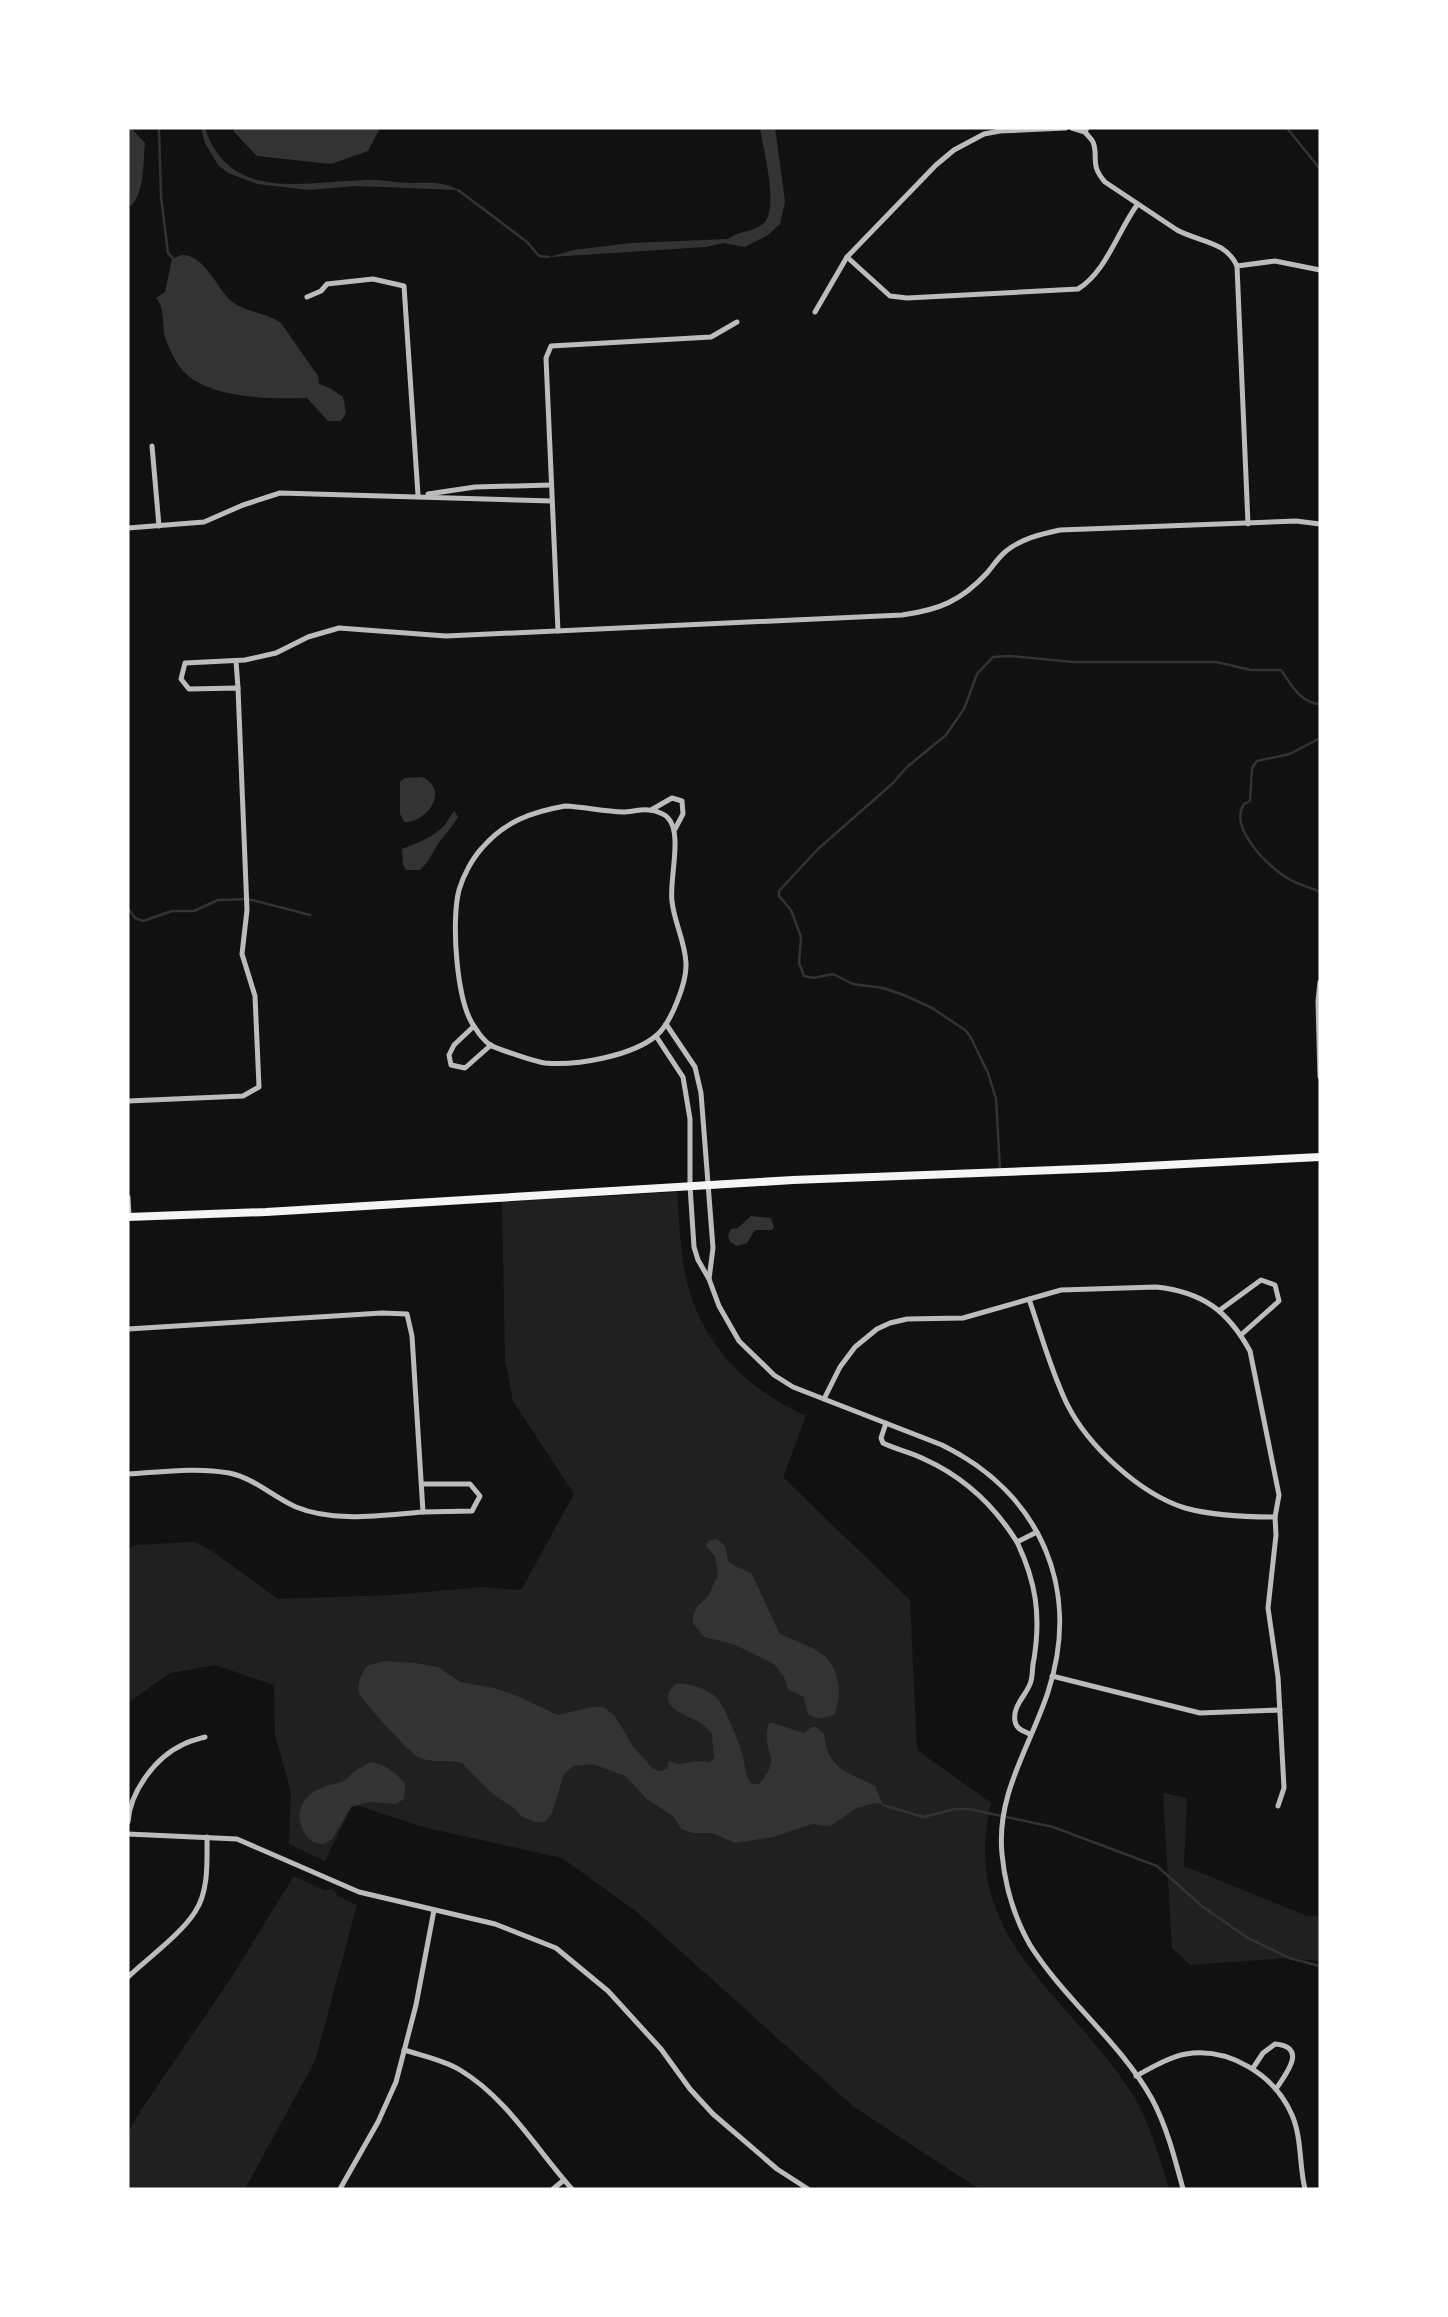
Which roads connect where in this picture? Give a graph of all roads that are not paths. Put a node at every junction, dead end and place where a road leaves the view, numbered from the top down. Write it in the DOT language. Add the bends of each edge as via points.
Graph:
graph roads {
  1 [pos="1069,128"];
  2 [pos="1086,130"];
  3 [pos="1137,205"];
  4 [pos="847,257"];
  5 [pos="1237,266"];
  6 [pos="1320,270"];
  7 [pos="307,297"];
  8 [pos="816,312"];
  9 [pos="737,322"];
  10 [pos="152,446"];
  11 [pos="551,485"];
  12 [pos="418,495"];
  13 [pos="552,500"];
  14 [pos="1248,524"];
  15 [pos="1320,524"];
  16 [pos="159,526"];
  17 [pos="128,528"];
  18 [pos="558,632"];
  19 [pos="236,661"];
  20 [pos="238,688"];
  21 [pos="651,810"];
  22 [pos="675,829"];
  23 [pos="1320,982"];
  24 [pos="1319,1001"];
  25 [pos="666,1024"];
  26 [pos="473,1027"];
  27 [pos="656,1036"];
  28 [pos="491,1045"];
  29 [pos="1320,1077"];
  30 [pos="128,1101"];
  31 [pos="1320,1157"];
  32 [pos="709,1185"];
  33 [pos="690,1186"];
  34 [pos="128,1196"];
  35 [pos="129,1216"];
  36 [pos="709,1279"];
  37 [pos="1029,1299"];
  38 [pos="1220,1310"];
  39 [pos="128,1329"];
  40 [pos="1242,1334"];
  41 [pos="824,1399"];
  42 [pos="886,1423"];
  43 [pos="128,1474"];
  44 [pos="422,1484"];
  45 [pos="423,1512"];
  46 [pos="1275,1517"];
  47 [pos="1037,1532"];
  48 [pos="1017,1542"];
  49 [pos="1052,1676"];
  50 [pos="1280,1710"];
  51 [pos="1030,1734"];
  52 [pos="205,1737"];
  53 [pos="1278,1807"];
  54 [pos="128,1822"];
  55 [pos="128,1834"];
  56 [pos="207,1837"];
  57 [pos="434,1910"];
  58 [pos="128,1977"];
  59 [pos="404,2050"];
  60 [pos="1253,2068"];
  61 [pos="1136,2076"];
  62 [pos="1276,2089"];
  63 [pos="564,2180"];
  64 [pos="340,2189"];
  65 [pos="553,2189"];
  66 [pos="572,2189"];
  67 [pos="808,2189"];
  68 [pos="1183,2189"];
  69 [pos="1304,2189"];
  1 -- 2 [label="street"];
  1 -- 4 [label="street" via="984,134 954,150"];
  2 -- 3 [label="street" via="1093,142 1098,175"];
  3 -- 4 [label="street" via="1098,272 1078,289 890,296"];
  3 -- 5 [label="street" via="1188,237 1232,254"];
  4 -- 8 [label="street"];
  5 -- 6 [label="street" via="1275,261"];
  5 -- 14 [label="street"];
  7 -- 12 [label="street" via="327,284 373,279 404,286"];
  9 -- 11 [label="street" via="711,337 551,346 546,358"];
  10 -- 16 [label="street"];
  11 -- 12 [label="street" via="475,487"];
  11 -- 13 [label="street"];
  12 -- 13 [label="street"];
  12 -- 16 [label="street" via="280,493 204,522"];
  13 -- 18 [label="street"];
  14 -- 15 [label="street"];
  14 -- 18 [label="street" via="1060,530 1040,535 1004,552 964,594 927,612"];
  16 -- 17 [label="street"];
  18 -- 19 [label="street" via="446,636 339,628 276,653"];
  19 -- 20 [label="street"];
  19 -- 20 [label="street" via="185,663 181,679 189,689"];
  20 -- 30 [label="street" via="247,910 242,954 255,996 259,1087 243,1096"];
  21 -- 22 [label="street" via="668,817"];
  21 -- 22 [label="street" via="672,798 682,801 684,814"];
  21 -- 26 [label="street" via="565,806 541,810 499,831 481,849 459,890 455,934 458,983"];
  22 -- 25 [label="street" via="671,901 686,965"];
  23 -- 24 [label="street"];
  24 -- 29 [label="street"];
  25 -- 27 [label="street"];
  25 -- 32 [label="street" via="695,1067"];
  26 -- 28 [label="street"];
  26 -- 28 [label="street" via="454,1045 451,1065 465,1068"];
  27 -- 28 [label="street" via="629,1051 579,1062 544,1063"];
  27 -- 33 [label="street" via="683,1077 690,1119"];
  31 -- 32 [label="main road"];
  32 -- 33 [label="main road"];
  32 -- 36 [label="street" via="713,1248"];
  33 -- 35 [label="main road"];
  33 -- 36 [label="street" via="694,1247"];
  34 -- 35 [label="street"];
  36 -- 41 [label="street" via="739,1341 774,1375"];
  37 -- 38 [label="street" via="1061,1290 1156,1287 1198,1297"];
  37 -- 41 [label="street" via="963,1318 906,1319 877,1329 840,1367"];
  37 -- 46 [label="street" via="1068,1406 1115,1465 1145,1489 1184,1507 1240,1517"];
  38 -- 40 [label="street"];
  38 -- 40 [label="street" via="1261,1280 1275,1285 1279,1301"];
  39 -- 44 [label="street" via="407,1314"];
  40 -- 46 [label="street" via="1250,1351 1279,1495"];
  41 -- 42 [label="street"];
  42 -- 47 [label="street" via="964,1455 984,1469 1007,1489"];
  42 -- 48 [label="street" via="883,1443 938,1465 969,1485 1001,1517"];
  43 -- 45 [label="street" via="231,1473 324,1515"];
  44 -- 45 [label="street"];
  44 -- 45 [label="street" via="470,1484 480,1496 471,1511"];
  46 -- 50 [label="street" via="1268,1608"];
  47 -- 48 [label="street"];
  47 -- 49 [label="street" via="1049,1559 1060,1607"];
  48 -- 51 [label="street" via="1029,1567 1037,1614 1031,1682 1015,1716 1019,1729"];
  49 -- 50 [label="street" via="1199,1713"];
  49 -- 51 [label="street"];
  50 -- 53 [label="street" via="1284,1788"];
  51 -- 61 [label="street" via="1011,1778 1002,1827 1001,1851 1011,1902 1031,1946"];
  52 -- 54 [label="street" via="183,1744 162,1760 138,1790"];
  55 -- 56 [label="street"];
  56 -- 57 [label="street" via="237,1839 359,1892"];
  56 -- 58 [label="street" via="207,1871 196,1911"];
  57 -- 59 [label="street"];
  57 -- 67 [label="street" via="495,1924 556,1948 608,1991 713,2113 777,2169"];
  59 -- 63 [label="street" via="449,2064 478,2082"];
  59 -- 64 [label="street" via="378,2122"];
  60 -- 61 [label="street" via="1220,2055 1186,2054"];
  60 -- 62 [label="street"];
  60 -- 62 [label="street" via="1275,2044 1290,2051 1291,2066"];
  61 -- 68 [label="street" via="1165,2129"];
  62 -- 69 [label="street" via="1295,2125"];
  63 -- 65 [label="street"];
  63 -- 66 [label="street"];
}
